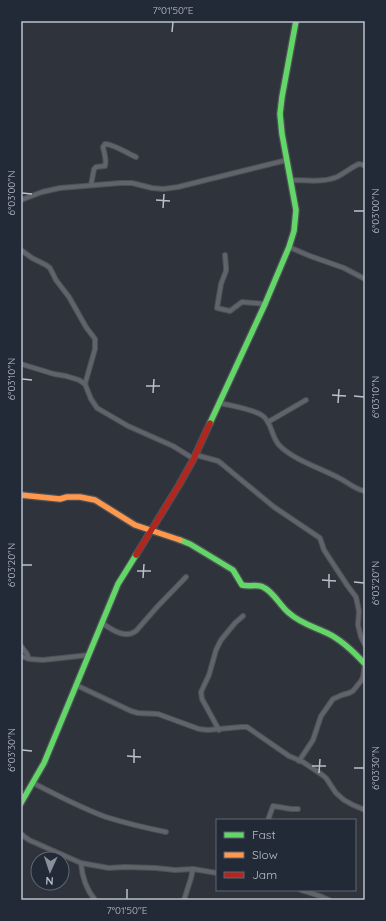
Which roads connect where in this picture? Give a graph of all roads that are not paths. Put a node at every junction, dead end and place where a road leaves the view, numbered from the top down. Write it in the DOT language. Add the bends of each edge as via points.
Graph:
graph roads {
  1 [pos="296,21"];
  2 [pos="136,157"];
  3 [pos="287,160"];
  4 [pos="365,166"];
  5 [pos="290,180"];
  6 [pos="91,185"];
  7 [pos="21,200"];
  8 [pos="289,247"];
  9 [pos="21,250"];
  10 [pos="225,255"];
  11 [pos="365,279"];
  12 [pos="265,304"];
  13 [pos="21,364"];
  14 [pos="85,384"];
  15 [pos="306,400"];
  16 [pos="220,403"];
  17 [pos="268,422"];
  18 [pos="195,457"];
  19 [pos="365,491"];
  20 [pos="21,495"];
  21 [pos="150,531"];
  22 [pos="186,577"];
  23 [pos="243,616"];
  24 [pos="102,623"];
  25 [pos="365,645"];
  26 [pos="21,646"];
  27 [pos="89,655"];
  28 [pos="21,656"];
  29 [pos="29,659"];
  30 [pos="365,663"];
  31 [pos="76,685"];
  32 [pos="219,730"];
  33 [pos="299,761"];
  34 [pos="33,783"];
  35 [pos="21,802"];
  36 [pos="298,809"];
  37 [pos="365,810"];
  38 [pos="268,819"];
  39 [pos="166,832"];
  40 [pos="21,834"];
  41 [pos="82,863"];
  42 [pos="193,869"];
  43 [pos="216,873"];
  44 [pos="304,891"];
  45 [pos="95,900"];
  46 [pos="184,900"];
  47 [pos="329,900"];
  1 -- 3 [label="main road" via="280,114"];
  2 -- 6 [label="street" via="105,144 103,147 106,165 94,169"];
  3 -- 5 [label="main road"];
  3 -- 6 [label="street" via="163,189 132,184"];
  4 -- 5 [label="street" via="357,165 331,180"];
  5 -- 8 [label="main road" via="296,210"];
  6 -- 7 [label="street" via="60,188"];
  8 -- 11 [label="street"];
  8 -- 12 [label="main road"];
  9 -- 14 [label="street" via="50,268 94,339 95,349"];
  10 -- 12 [label="street" via="226,267 217,308 230,311 242,302"];
  12 -- 16 [label="main road"];
  13 -- 14 [label="street" via="79,380"];
  14 -- 18 [label="street" via="97,408 128,426"];
  15 -- 17 [label="street"];
  16 -- 17 [label="street" via="253,411 262,415"];
  16 -- 18 [label="main road"];
  17 -- 19 [label="street" via="274,438 284,449"];
  18 -- 21 [label="main road"];
  18 -- 25 [label="street" via="218,461 274,507 320,538 324,550 356,597 359,610 358,625"];
  20 -- 21 [label="main road" via="89,498"];
  21 -- 24 [label="main road" via="118,584"];
  21 -- 30 [label="main road" via="198,548 233,570 244,586 264,587 292,617 336,638 350,647"];
  22 -- 24 [label="street" via="133,633 122,634"];
  23 -- 32 [label="street" via="221,640 202,692 202,699"];
  24 -- 27 [label="main road"];
  26 -- 29 [label="street"];
  27 -- 29 [label="street"];
  27 -- 31 [label="main road"];
  28 -- 29 [label="street"];
  30 -- 33 [label="street" via="361,681 349,693 333,699 321,716 312,740"];
  31 -- 32 [label="street" via="131,711 158,714 199,729"];
  31 -- 34 [label="main road" via="50,751"];
  32 -- 33 [label="street" via="247,727"];
  33 -- 37 [label="street" via="326,778 344,800"];
  34 -- 35 [label="main road"];
  34 -- 39 [label="street" via="106,817"];
  36 -- 38 [label="street" via="273,806"];
  40 -- 41 [label="street"];
  41 -- 42 [label="street" via="109,868"];
  41 -- 45 [label="street" via="83,877"];
  42 -- 43 [label="street"];
  42 -- 46 [label="street"];
  44 -- 47 [label="street"];
}
